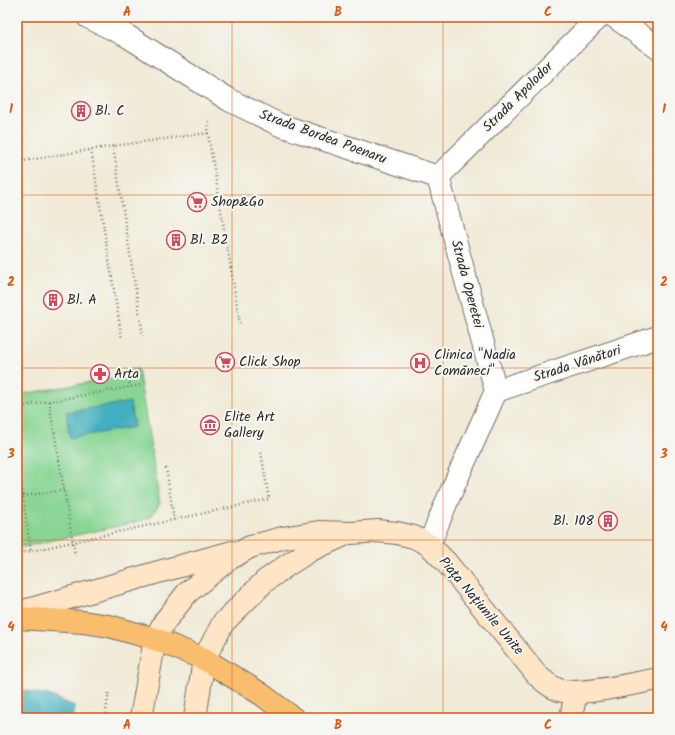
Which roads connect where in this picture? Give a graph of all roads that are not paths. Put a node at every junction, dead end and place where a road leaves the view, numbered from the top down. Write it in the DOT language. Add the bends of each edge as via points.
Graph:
graph roads {
  1 [pos="88,17"];
  2 [pos="599,17"];
  3 [pos="615,17"];
  4 [pos="658,48"];
  5 [pos="438,177"];
  6 [pos="658,338"];
  7 [pos="496,391"];
  8 [pos="351,533"];
  9 [pos="429,545"];
  10 [pos="250,547"];
  11 [pos="17,613"];
  12 [pos="17,618"];
  13 [pos="155,639"];
  14 [pos="204,659"];
  15 [pos="658,679"];
  16 [pos="576,692"];
  17 [pos="142,711"];
  18 [pos="194,718"];
  19 [pos="293,718"];
  20 [pos="571,718"];
  1 -- 5 [label="street, Strada Bordea Poenaru" via="127,36 229,100 280,125"];
  2 -- 5 [label="street, Strada Apolodor"];
  3 -- 4 [label="street"];
  5 -- 7 [label="street, Strada Operetei"];
  6 -- 7 [label="street, Strada Vânători"];
  7 -- 9 [label="street"];
  8 -- 9 [label="main road, Piața Națiunile Unite" via="397,533 414,537"];
  8 -- 10 [label="main road, Piața Națiunile Unite" via="319,532"];
  8 -- 14 [label="main road, Piața Națiunile Unite" via="311,550 265,581 223,623"];
  9 -- 16 [label="main road, Piața Națiunile Unite" via="446,562 538,676 554,688"];
  10 -- 11 [label="main road"];
  10 -- 13 [label="main road, Piața Națiunile Unite" via="229,559 187,593 165,621"];
  12 -- 13 [label="main road" via="83,622 109,626"];
  13 -- 14 [label="main road"];
  13 -- 17 [label="main road, Piața Națiunile Unite"];
  14 -- 18 [label="main road, Piața Națiunile Unite"];
  14 -- 19 [label="main road" via="261,694"];
  15 -- 16 [label="main road, Piața Națiunile Unite"];
  16 -- 20 [label="main road"];
}
